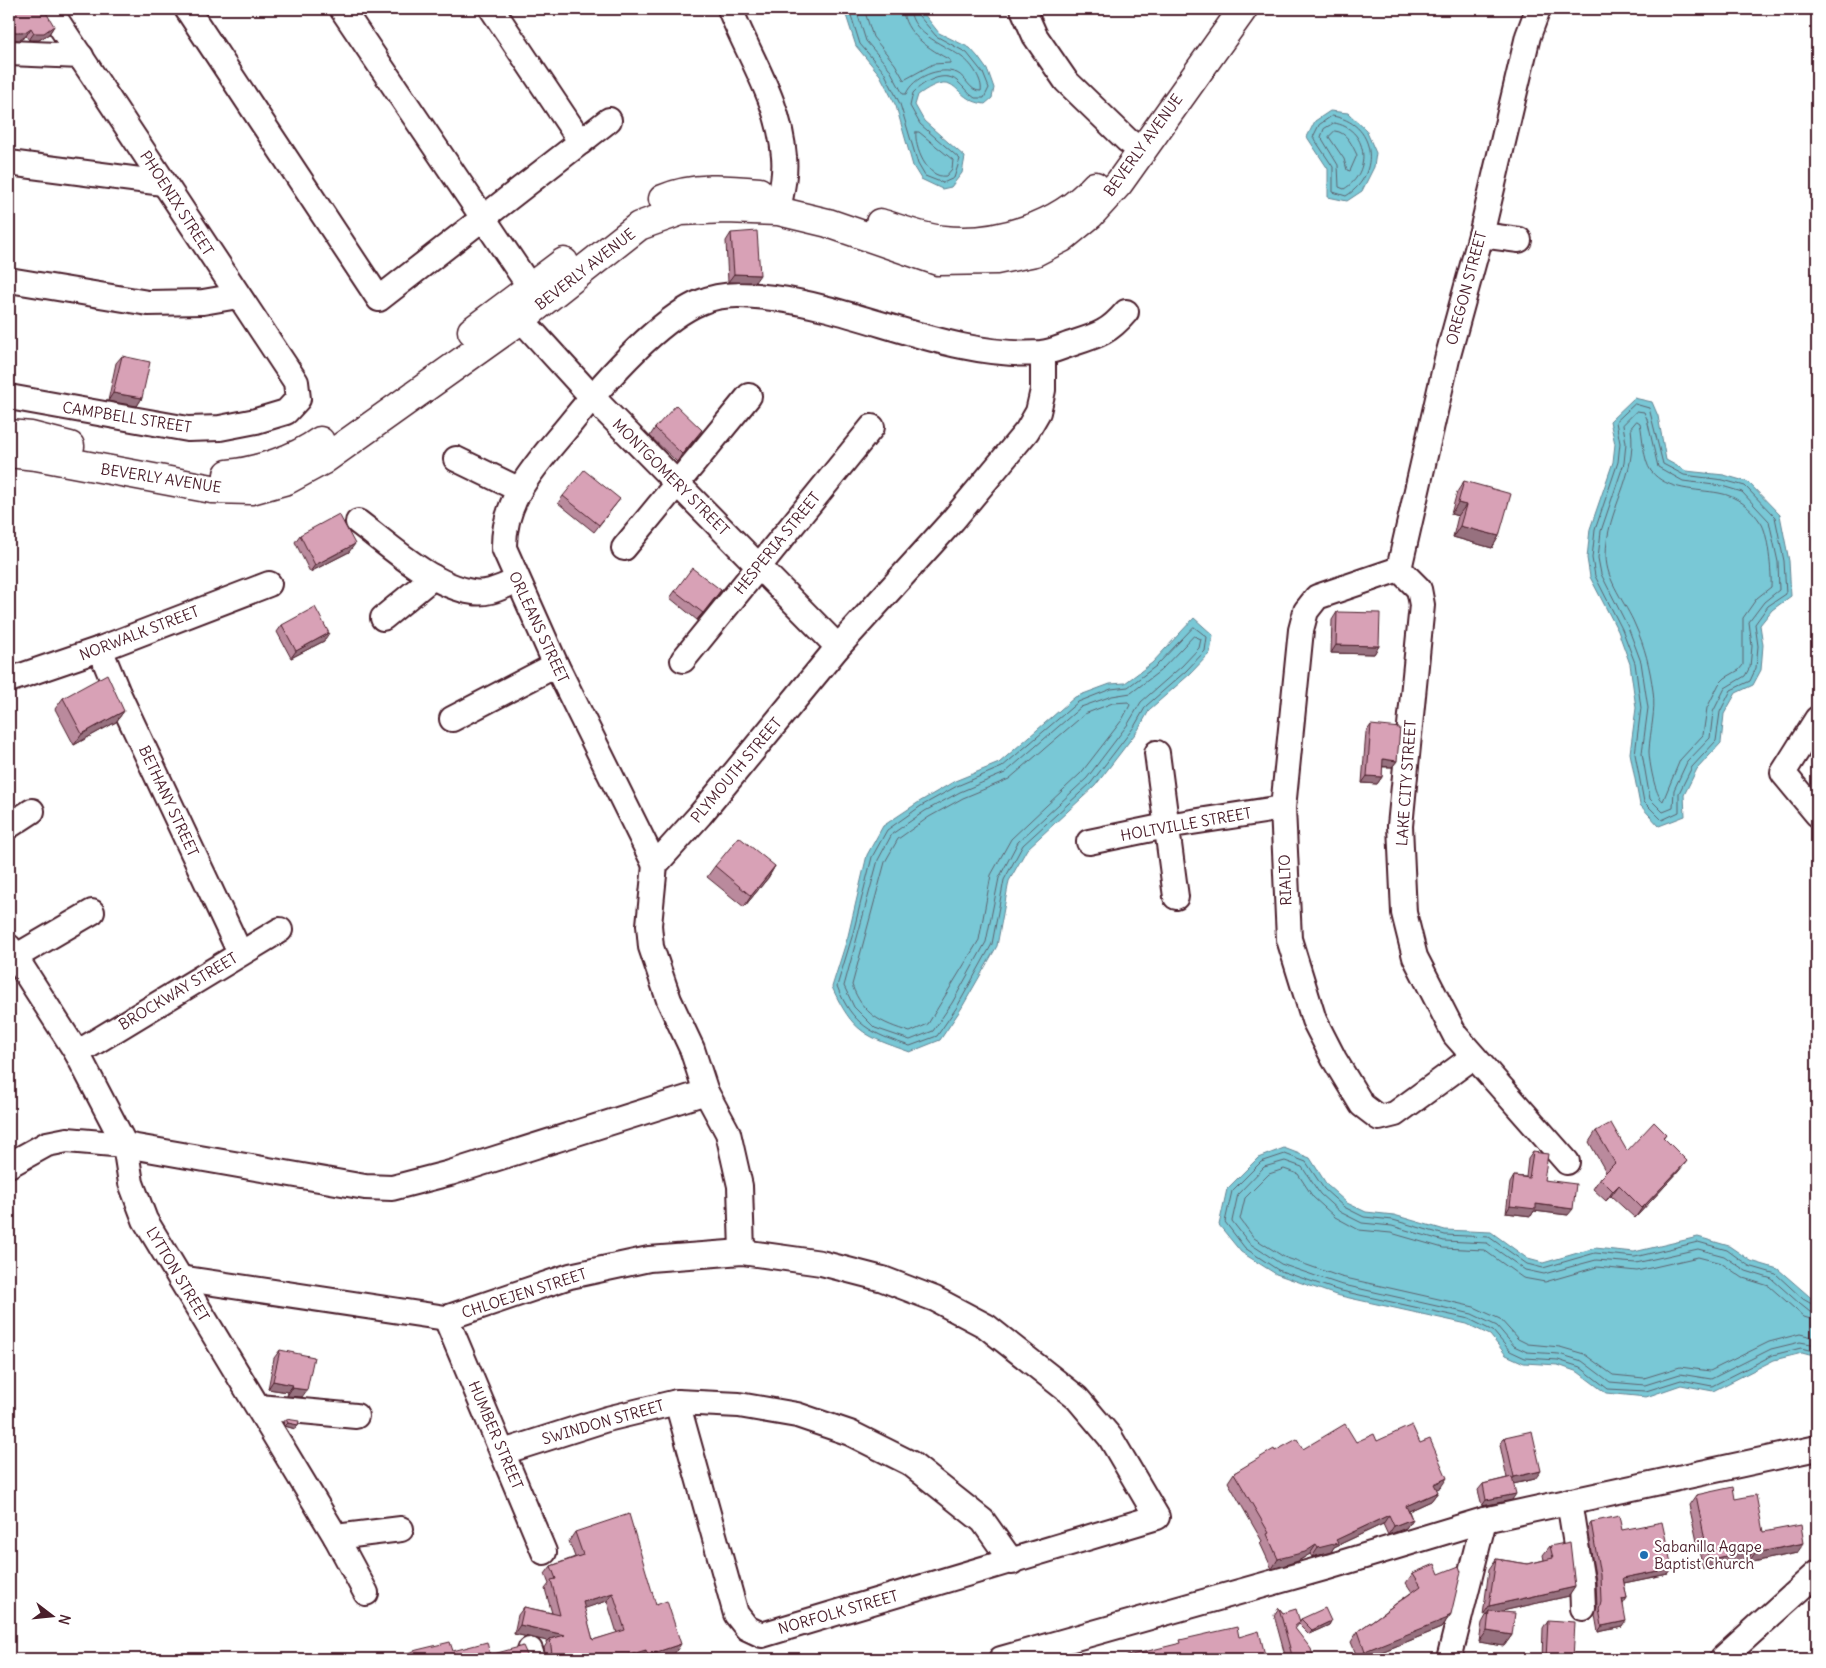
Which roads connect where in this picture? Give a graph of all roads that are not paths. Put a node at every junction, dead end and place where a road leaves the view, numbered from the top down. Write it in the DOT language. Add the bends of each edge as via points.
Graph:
graph roads {
  1 [pos="49,9"];
  2 [pos="187,9"];
  3 [pos="342,9"];
  4 [pos="492,9"];
  5 [pos="730,9"];
  6 [pos="1022,9"];
  7 [pos="1223,9"];
  8 [pos="1243,9"];
  9 [pos="1538,9"];
  10 [pos="9,53"];
  11 [pos="81,56"];
  12 [pos="610,120"];
  13 [pos="581,142"];
  14 [pos="1135,146"];
  15 [pos="9,163"];
  16 [pos="163,183"];
  17 [pos="779,202"];
  18 [pos="482,219"];
  19 [pos="1481,235"];
  20 [pos="1519,240"];
  21 [pos="9,280"];
  22 [pos="238,296"];
  23 [pos="525,304"];
  24 [pos="1126,312"];
  25 [pos="1043,353"];
  26 [pos="749,396"];
  27 [pos="9,397"];
  28 [pos="592,397"];
  29 [pos="298,399"];
  30 [pos="872,427"];
  31 [pos="9,434"];
  32 [pos="9,454"];
  33 [pos="456,459"];
  34 [pos="676,483"];
  35 [pos="518,489"];
  36 [pos="358,522"];
  37 [pos="624,548"];
  38 [pos="759,565"];
  39 [pos="1399,569"];
  40 [pos="433,577"];
  41 [pos="517,580"];
  42 [pos="269,584"];
  43 [pos="383,618"];
  44 [pos="838,647"];
  45 [pos="100,649"];
  46 [pos="683,660"];
  47 [pos="556,665"];
  48 [pos="9,680"];
  49 [pos="452,719"];
  50 [pos="1817,719"];
  51 [pos="1157,753"];
  52 [pos="1283,808"];
  53 [pos="32,811"];
  54 [pos="1817,814"];
  55 [pos="9,826"];
  56 [pos="1166,826"];
  57 [pos="1089,842"];
  58 [pos="655,865"];
  59 [pos="1176,897"];
  60 [pos="92,912"];
  61 [pos="280,930"];
  62 [pos="12,952"];
  63 [pos="240,953"];
  64 [pos="77,1053"];
  65 [pos="1473,1057"];
  66 [pos="706,1092"];
  67 [pos="125,1145"];
  68 [pos="1567,1162"];
  69 [pos="9,1165"];
  70 [pos="742,1252"];
  71 [pos="180,1278"];
  72 [pos="446,1318"];
  73 [pos="677,1402"];
  74 [pos="259,1406"];
  75 [pos="356,1416"];
  76 [pos="1817,1448"];
  77 [pos="503,1452"];
  78 [pos="1568,1501"];
  79 [pos="1157,1517"];
  80 [pos="1484,1520"];
  81 [pos="400,1530"];
  82 [pos="336,1537"];
  83 [pos="544,1552"];
  84 [pos="1012,1562"];
  85 [pos="1817,1574"];
  86 [pos="366,1593"];
  87 [pos="1583,1608"];
  88 [pos="1001,1659"];
  89 [pos="1449,1659"];
  90 [pos="1722,1659"];
  1 -- 11 [label="street, PHOENIX STREET"];
  2 -- 18 [label="street" via="379,299"];
  3 -- 18 [label="street, MONTGOMERY STREET"];
  4 -- 13 [label="street"];
  5 -- 17 [label="street" via="742,40 765,81 779,124 784,157"];
  6 -- 14 [label="street" via="1035,36 1066,81"];
  7 -- 14 [label="street, BEVERLY AVENUE" via="1182,60"];
  8 -- 14 [label="street, BEVERLY AVENUE"];
  9 -- 19 [label="street, OREGON STREET" via="1528,36"];
  10 -- 11 [label="street"];
  11 -- 16 [label="street, PHOENIX STREET"];
  12 -- 13 [label="street"];
  13 -- 18 [label="street"];
  14 -- 17 [label="street, BEVERLY AVENUE" via="1082,200 1002,238 975,242 942,240"];
  15 -- 16 [label="street"];
  16 -- 22 [label="street, PHOENIX STREET"];
  17 -- 23 [label="street, BEVERLY AVENUE" via="713,189 672,195 630,214"];
  18 -- 23 [label="street, MONTGOMERY STREET"];
  19 -- 20 [label="street"];
  19 -- 39 [label="street, OREGON STREET" via="1447,359"];
  21 -- 22 [label="street" via="148,303 203,302"];
  22 -- 29 [label="street, PHOENIX STREET" via="296,382"];
  23 -- 28 [label="street, MONTGOMERY STREET"];
  23 -- 31 [label="street, BEVERLY AVENUE" via="312,447 246,473 212,476"];
  23 -- 32 [label="street, BEVERLY AVENUE" via="322,461 287,480 251,490 212,489 36,456"];
  24 -- 25 [label="street" via="1114,327"];
  25 -- 28 [label="street, ORLEANS STREET" via="966,346 796,301 742,294 702,301 663,324"];
  25 -- 44 [label="street, PLYMOUTH STREET" via="1044,390 1038,412 1027,431 953,520"];
  26 -- 34 [label="street"];
  27 -- 29 [label="street, CAMPBELL STREET" via="188,429 220,428 256,421 286,412"];
  28 -- 34 [label="street, MONTGOMERY STREET"];
  28 -- 35 [label="street, ORLEANS STREET"];
  30 -- 38 [label="street, HESPERIA STREET"];
  33 -- 35 [label="street"];
  34 -- 37 [label="street"];
  34 -- 38 [label="street, MONTGOMERY STREET"];
  35 -- 41 [label="street, ORLEANS STREET" via="504,534 504,548"];
  36 -- 40 [label="street"];
  38 -- 44 [label="street, MONTGOMERY STREET"];
  38 -- 46 [label="street, HESPERIA STREET"];
  39 -- 52 [label="street, RIALTO" via="1317,597 1306,611 1301,630"];
  39 -- 65 [label="street, LAKE CITY STREET" via="1420,589 1422,605 1400,826 1404,913 1415,957 1431,992 1455,1035"];
  40 -- 41 [label="street" via="474,592 494,591"];
  40 -- 43 [label="street"];
  41 -- 47 [label="street, ORLEANS STREET"];
  42 -- 45 [label="street, NORWALK STREET"];
  44 -- 58 [label="street, PLYMOUTH STREET"];
  45 -- 48 [label="street, NORWALK STREET"];
  45 -- 63 [label="street, BETHANY STREET"];
  47 -- 49 [label="street"];
  47 -- 58 [label="street, ORLEANS STREET"];
  50 -- 54 [label="street" via="1783,773"];
  51 -- 56 [label="street"];
  52 -- 56 [label="street, HOLTVILLE STREET"];
  52 -- 65 [label="street, RIALTO" via="1289,939 1314,1020 1362,1105 1379,1118 1395,1114"];
  53 -- 55 [label="street"];
  56 -- 57 [label="street, HOLTVILLE STREET"];
  56 -- 59 [label="street"];
  58 -- 66 [label="street" via="649,925 651,947"];
  60 -- 62 [label="street"];
  61 -- 63 [label="street, BROCKWAY STREET"];
  62 -- 64 [label="street, LYTTON STREET"];
  63 -- 64 [label="street, BROCKWAY STREET"];
  64 -- 67 [label="street, LYTTON STREET"];
  65 -- 68 [label="street, LAKE CITY STREET"];
  66 -- 67 [label="street" via="450,1173 392,1188 364,1187"];
  66 -- 70 [label="street" via="728,1133 740,1186"];
  67 -- 69 [label="street" via="67,1140 47,1144"];
  67 -- 71 [label="street, LYTTON STREET" via="136,1201"];
  70 -- 72 [label="street, CHLOEJEN STREET" via="649,1259 570,1276"];
  70 -- 79 [label="street, CHLOEJEN STREET" via="821,1264 883,1280 935,1299 986,1326 1077,1398 1110,1437"];
  71 -- 72 [label="street, CHLOEJEN STREET"];
  71 -- 74 [label="street, LYTTON STREET"];
  72 -- 77 [label="street, HUMBER STREET"];
  73 -- 77 [label="street, SWINDON STREET" via="607,1419"];
  73 -- 84 [label="street, SWINDON STREET" via="739,1405 797,1415 858,1437 910,1463 946,1490 983,1521"];
  73 -- 84 [label="street, NORFOLK STREET" via="736,1614 747,1628 762,1635"];
  74 -- 75 [label="street"];
  74 -- 82 [label="street, LYTTON STREET"];
  76 -- 78 [label="street"];
  77 -- 83 [label="street, HUMBER STREET"];
  78 -- 80 [label="street"];
  78 -- 87 [label="street" via="1582,1582"];
  79 -- 84 [label="street, NORFOLK STREET"];
  80 -- 88 [label="street"];
  80 -- 89 [label="street"];
  81 -- 82 [label="street"];
  82 -- 86 [label="street, LYTTON STREET"];
  85 -- 90 [label="street"];
}
